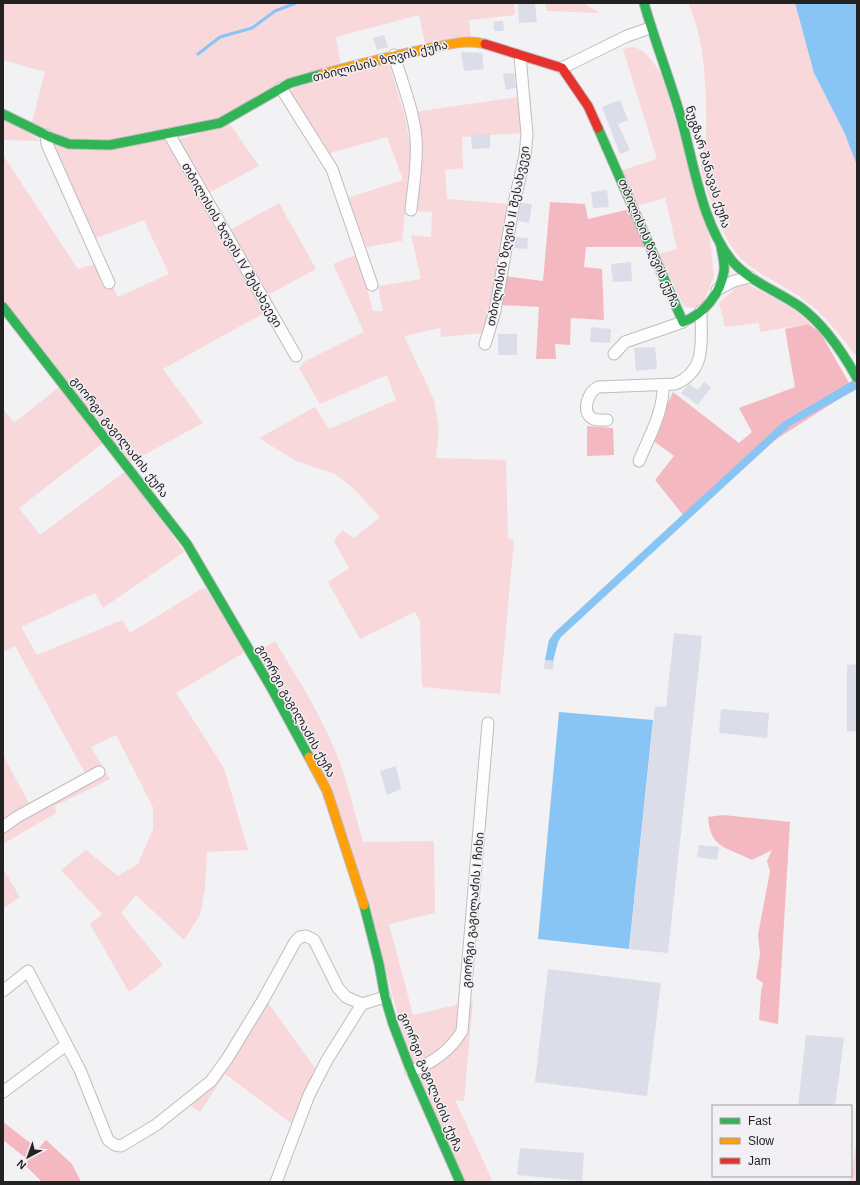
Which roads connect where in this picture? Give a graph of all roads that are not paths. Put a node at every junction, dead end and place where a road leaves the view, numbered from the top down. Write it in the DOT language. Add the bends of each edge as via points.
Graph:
graph roads {
  1 [pos="644,3"];
  2 [pos="650,28"];
  3 [pos="394,55"];
  4 [pos="520,56"];
  5 [pos="562,68"];
  6 [pos="281,88"];
  7 [pos="3,114"];
  8 [pos="169,134"];
  9 [pos="46,135"];
  10 [pos="411,210"];
  11 [pos="721,246"];
  12 [pos="750,277"];
  13 [pos="109,283"];
  14 [pos="372,285"];
  15 [pos="717,290"];
  16 [pos="3,307"];
  17 [pos="701,311"];
  18 [pos="683,322"];
  19 [pos="485,344"];
  20 [pos="614,354"];
  21 [pos="296,356"];
  22 [pos="855,374"];
  23 [pos="663,385"];
  24 [pos="608,420"];
  25 [pos="639,461"];
  26 [pos="488,723"];
  27 [pos="99,772"];
  28 [pos="3,827"];
  29 [pos="3,991"];
  30 [pos="385,997"];
  31 [pos="362,1004"];
  32 [pos="66,1045"];
  33 [pos="411,1071"];
  34 [pos="3,1092"];
  35 [pos="276,1182"];
  36 [pos="460,1182"];
  1 -- 2 [label="street, ნუგზარ შანავას ქუჩა"];
  2 -- 5 [label="street" via="627,36"];
  2 -- 11 [label="street, ნუგზარ შანავას ქუჩა" via="680,116 710,221"];
  3 -- 4 [label="street, თბილისის ზღვის ქუჩა" via="460,42 477,42"];
  3 -- 6 [label="street, თბილისის ზღვის ქუჩა" via="290,83"];
  3 -- 10 [label="street" via="413,117 416,139 417,159"];
  4 -- 5 [label="street, თბილისის ზღვის ქუჩა"];
  4 -- 19 [label="street, თბილისის ზღვის II შესახვევი" via="527,134 525,156 495,311"];
  5 -- 18 [label="street, თბილისის ზღვის ქუჩა" via="588,106"];
  6 -- 8 [label="street, თბილისის ზღვის ქუჩა" via="220,124"];
  6 -- 14 [label="street" via="332,170"];
  7 -- 9 [label="street, თბილისის ზღვის ქუჩა"];
  8 -- 9 [label="street, თბილისის ზღვის ქუჩა" via="110,145 69,144"];
  8 -- 21 [label="street, თბილისის ზღვის IV შესახვევი"];
  9 -- 13 [label="street" via="46,144"];
  11 -- 12 [label="street, ნუგზარ შანავას ქუჩა" via="734,263"];
  11 -- 15 [label="street, თბილისის ზღვის ქუჩა" via="724,270"];
  12 -- 15 [label="street, თბილისის ზღვის ქუჩა" via="734,281"];
  12 -- 22 [label="street, ნუგზარ შანავას ქუჩა" via="808,313 831,338"];
  15 -- 17 [label="street, თბილისის ზღვის ქუჩა"];
  16 -- 30 [label="street, გიორგი გაგილაძის ქუჩა" via="187,544 272,689 327,791 360,888"];
  17 -- 18 [label="street, თბილისის ზღვის ქუჩა" via="691,320"];
  17 -- 23 [label="street" via="700,361 696,370 683,381"];
  18 -- 20 [label="street" via="625,342"];
  23 -- 24 [label="street" via="598,387 592,390 588,397 587,412 590,418"];
  23 -- 25 [label="street" via="664,395 660,409"];
  26 -- 33 [label="street, გიორგი გაგილაძის I ჩიხი" via="462,1031 448,1050"];
  27 -- 28 [label="street"];
  29 -- 32 [label="street" via="28,971"];
  30 -- 31 [label="street"];
  30 -- 33 [label="street, გიორგი გაგილაძის ქუჩა"];
  31 -- 32 [label="street" via="346,997 338,988 314,940 306,936 300,937 227,1060 211,1081 156,1125 121,1146 108,1140 80,1070"];
  31 -- 35 [label="street" via="308,1095"];
  32 -- 34 [label="street"];
  33 -- 36 [label="street, გიორგი გაგილაძის ქუჩა"];
}
